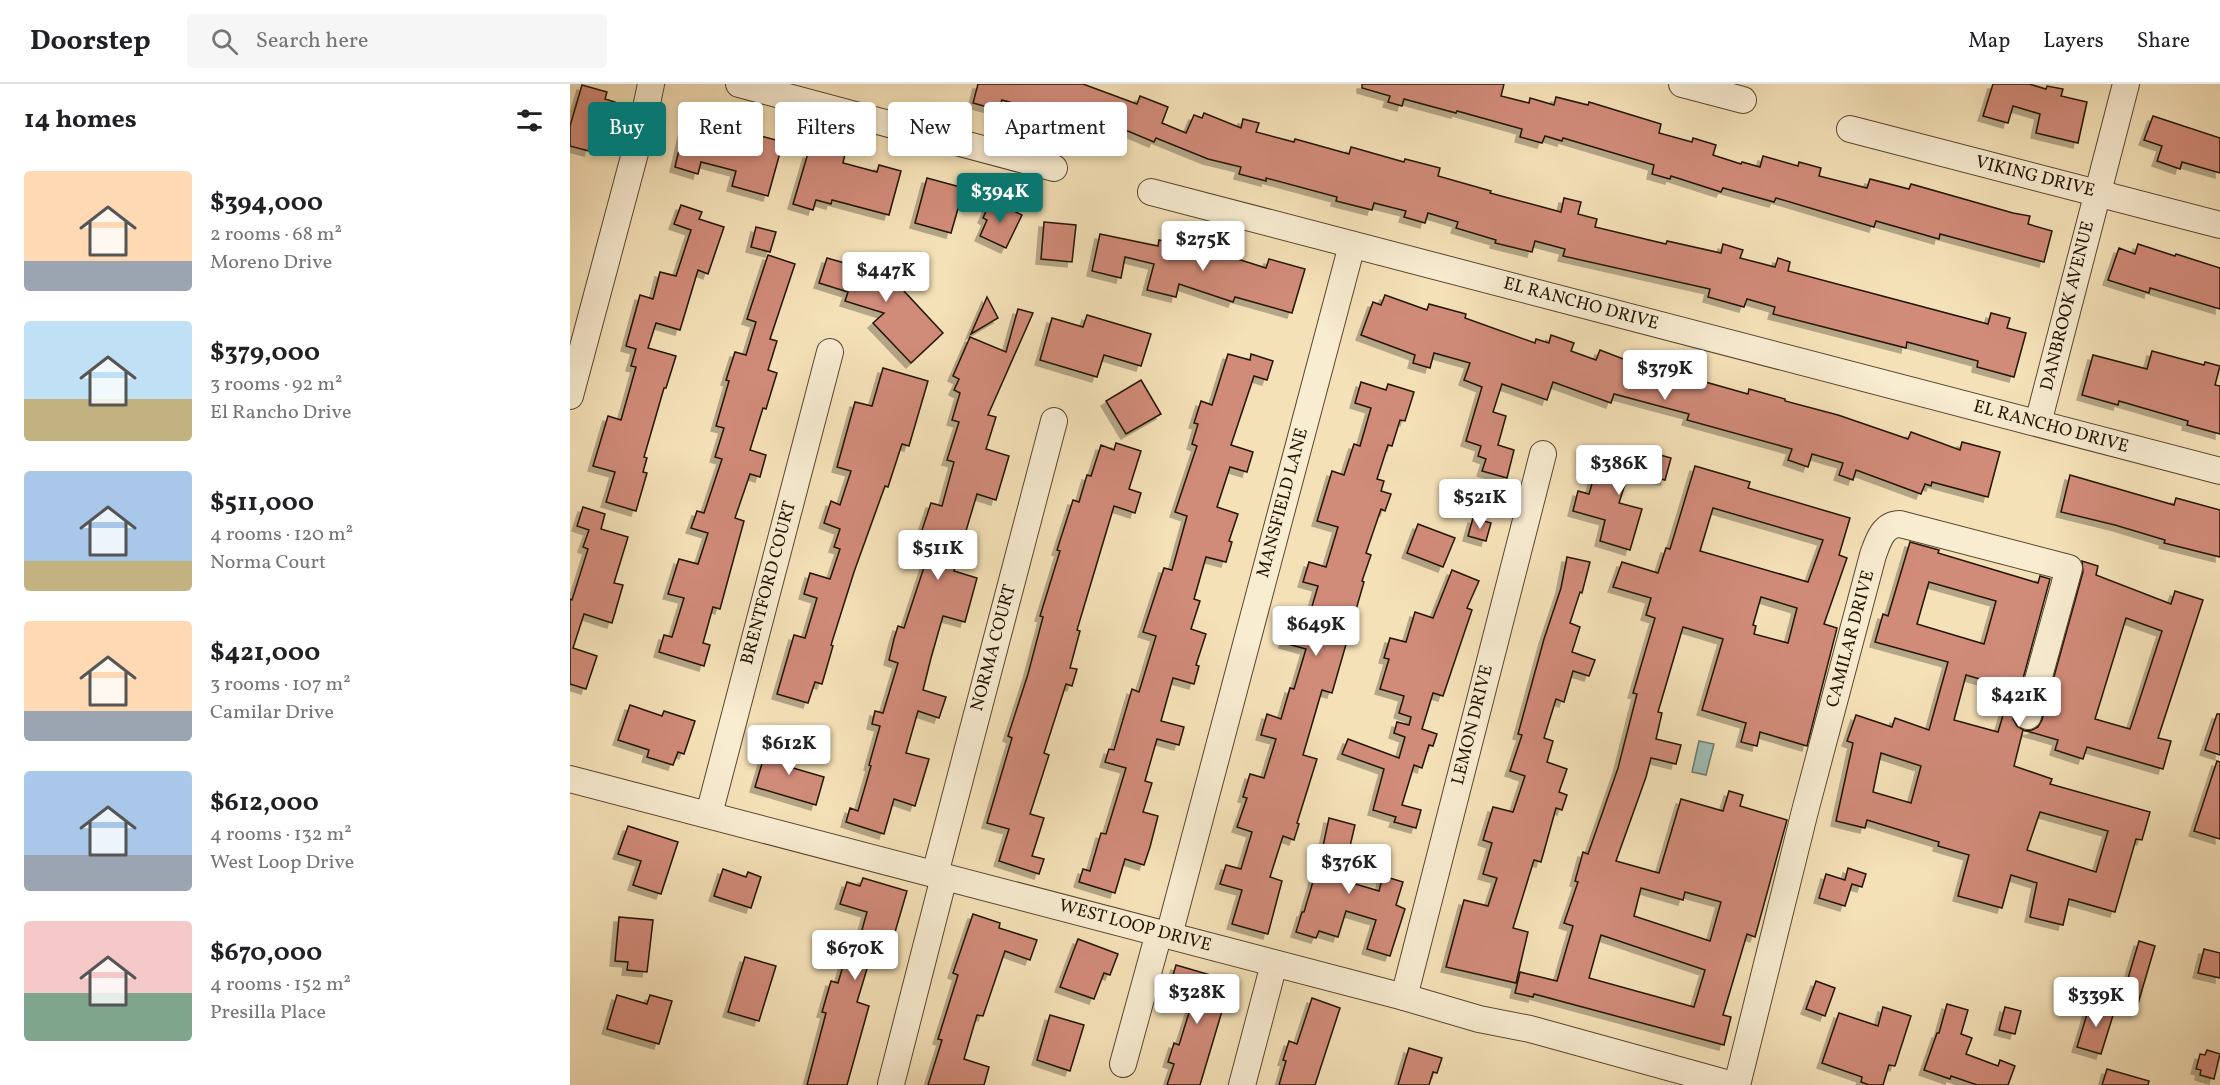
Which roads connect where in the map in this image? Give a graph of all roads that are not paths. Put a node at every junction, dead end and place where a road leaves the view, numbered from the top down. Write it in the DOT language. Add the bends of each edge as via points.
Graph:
graph roads {
  1 [pos="651,84"];
  2 [pos="1682,84"];
  3 [pos="2126,84"];
  4 [pos="749,85"];
  5 [pos="1743,100"];
  6 [pos="1850,129"];
  7 [pos="1054,168"];
  8 [pos="1151,192"];
  9 [pos="2097,193"];
  10 [pos="2220,225"];
  11 [pos="1352,244"];
  12 [pos="830,352"];
  13 [pos="570,396"];
  14 [pos="1054,421"];
  15 [pos="2038,423"];
  16 [pos="1543,454"];
  17 [pos="2220,471"];
  18 [pos="2028,716"];
  19 [pos="570,780"];
  20 [pos="709,814"];
  21 [pos="939,875"];
  22 [pos="1164,934"];
  23 [pos="1274,964"];
  24 [pos="1404,997"];
  25 [pos="1123,1064"];
  26 [pos="891,1084"];
  27 [pos="1242,1085"];
  28 [pos="1735,1085"];
  1 -- 13 [label="street"];
  2 -- 5 [label="street"];
  3 -- 9 [label="street, DANBROOK AVENUE"];
  4 -- 7 [label="street"];
  6 -- 9 [label="street, VIKING DRIVE"];
  8 -- 11 [label="street, EL RANCHO DRIVE"];
  9 -- 10 [label="street, VIKING DRIVE"];
  9 -- 15 [label="street, DANBROOK AVENUE"];
  11 -- 15 [label="street, EL RANCHO DRIVE"];
  11 -- 22 [label="street, MANSFIELD LANE"];
  12 -- 20 [label="street, BRENTFORD COURT"];
  14 -- 21 [label="street, NORMA COURT"];
  15 -- 17 [label="street, EL RANCHO DRIVE"];
  16 -- 24 [label="street, LEMON DRIVE"];
  18 -- 28 [label="street, CAMILAR DRIVE" via="2069,568 1900,524 1888,527 1879,537 1873,555"];
  19 -- 20 [label="street, WEST LOOP DRIVE"];
  20 -- 21 [label="street, WEST LOOP DRIVE"];
  21 -- 22 [label="street, WEST LOOP DRIVE"];
  21 -- 26 [label="street, NORMA COURT"];
  22 -- 23 [label="street, WEST LOOP DRIVE"];
  22 -- 25 [label="street, MANSFIELD LANE"];
  23 -- 24 [label="street, WEST LOOP DRIVE"];
  23 -- 27 [label="street"];
  24 -- 28 [label="street, WEST LOOP DRIVE"];
}
